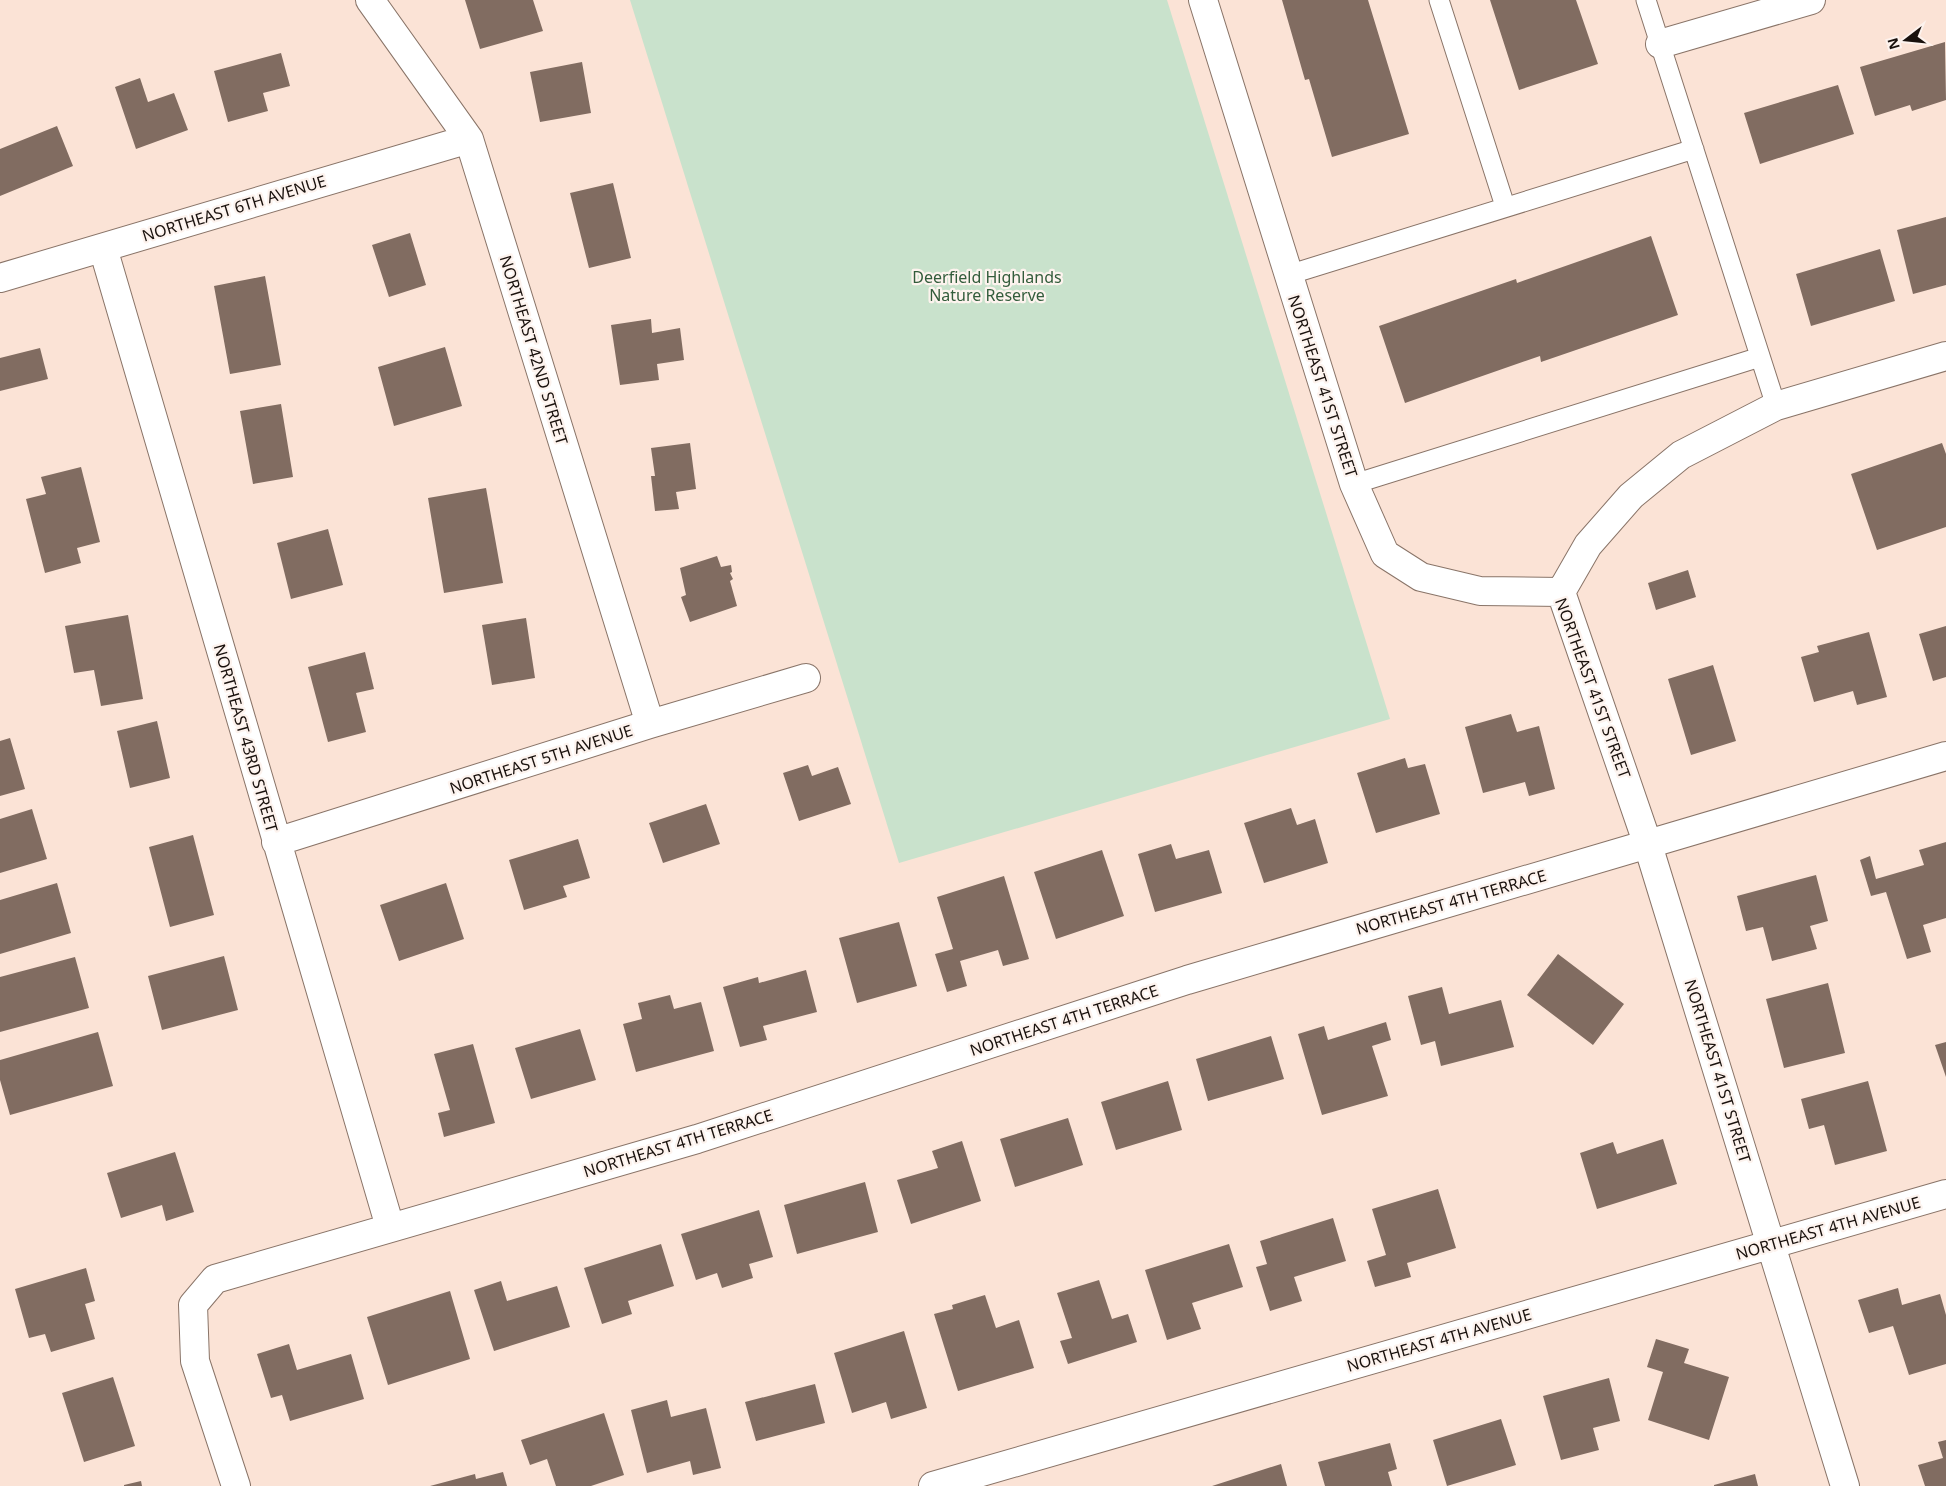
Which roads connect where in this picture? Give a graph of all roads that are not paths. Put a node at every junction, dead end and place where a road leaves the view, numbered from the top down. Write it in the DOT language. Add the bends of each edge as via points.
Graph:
graph roads {
  1 [pos="370,0"];
  2 [pos="1203,0"];
  3 [pos="1439,0"];
  4 [pos="1646,0"];
  5 [pos="1811,0"];
  6 [pos="1660,44"];
  7 [pos="469,139"];
  8 [pos="1694,149"];
  9 [pos="1505,206"];
  10 [pos="102,248"];
  11 [pos="1288,275"];
  12 [pos="0,278"];
  13 [pos="1946,356"];
  14 [pos="1760,357"];
  15 [pos="1776,406"];
  16 [pos="1354,484"];
  17 [pos="1562,592"];
  18 [pos="806,678"];
  19 [pos="650,724"];
  20 [pos="1946,756"];
  21 [pos="276,842"];
  22 [pos="1648,845"];
  23 [pos="1946,1194"];
  24 [pos="390,1227"];
  25 [pos="1772,1244"];
  26 [pos="236,1486"];
  27 [pos="933,1486"];
  28 [pos="1845,1486"];
  1 -- 7 [label="street, NORTHEAST 42ND STREET"];
  2 -- 11 [label="street, NORTHEAST 41ST STREET"];
  3 -- 9 [label="lane"];
  4 -- 6 [label="lane"];
  5 -- 6 [label="street"];
  6 -- 8 [label="lane"];
  7 -- 10 [label="street, NORTHEAST 6TH AVENUE"];
  7 -- 19 [label="street, NORTHEAST 42ND STREET"];
  8 -- 9 [label="lane"];
  8 -- 14 [label="lane"];
  9 -- 11 [label="lane"];
  10 -- 12 [label="street, NORTHEAST 6TH AVENUE"];
  10 -- 21 [label="street, NORTHEAST 43RD STREET"];
  11 -- 16 [label="street, NORTHEAST 41ST STREET"];
  13 -- 15 [label="street"];
  14 -- 15 [label="lane"];
  14 -- 16 [label="lane"];
  15 -- 17 [label="street" via="1681,455 1632,496 1588,545"];
  16 -- 17 [label="street, NORTHEAST 41ST STREET" via="1385,554 1421,577 1480,592"];
  17 -- 22 [label="street, NORTHEAST 41ST STREET"];
  18 -- 19 [label="street, NORTHEAST 5TH AVENUE"];
  19 -- 21 [label="street, NORTHEAST 5TH AVENUE"];
  20 -- 22 [label="street, NORTHEAST 4TH TERRACE"];
  21 -- 24 [label="street, NORTHEAST 43RD STREET"];
  22 -- 24 [label="street, NORTHEAST 4TH TERRACE" via="1187,980 698,1139"];
  22 -- 25 [label="street, NORTHEAST 41ST STREET"];
  23 -- 25 [label="street, NORTHEAST 4TH AVENUE"];
  24 -- 26 [label="street, NORTHEAST 4TH TERRACE" via="215,1279 193,1305 196,1361"];
  25 -- 27 [label="street, NORTHEAST 4TH AVENUE"];
  25 -- 28 [label="street, NORTHEAST 41ST STREET"];
}
